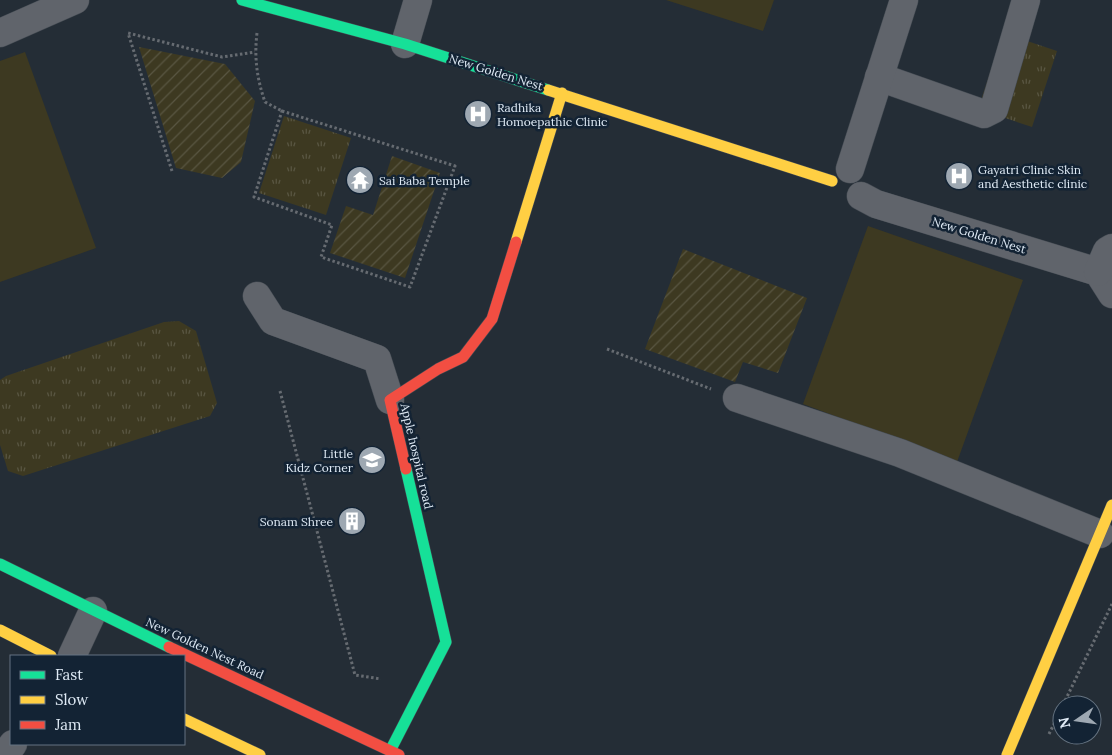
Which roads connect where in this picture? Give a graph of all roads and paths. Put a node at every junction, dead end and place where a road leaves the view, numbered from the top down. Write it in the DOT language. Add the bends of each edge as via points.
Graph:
graph roads {
  1 [pos="75,0"];
  2 [pos="242,0"];
  3 [pos="418,0"];
  4 [pos="904,0"];
  5 [pos="1026,0"];
  6 [pos="258,27"];
  7 [pos="0,32"];
  8 [pos="405,44"];
  9 [pos="255,52"];
  10 [pos="879,77"];
  11 [pos="562,93"];
  12 [pos="282,111"];
  13 [pos="172,171"];
  14 [pos="841,175"];
  15 [pos="1108,260"];
  16 [pos="257,296"];
  17 [pos="607,349"];
  18 [pos="280,390"];
  19 [pos="726,394"];
  20 [pos="390,400"];
  21 [pos="1112,505"];
  22 [pos="1100,534"];
  23 [pos="0,564"];
  24 [pos="1112,604"];
  25 [pos="93,611"];
  26 [pos="0,630"];
  27 [pos="49,655"];
  28 [pos="72,655"];
  29 [pos="381,679"];
  30 [pos="1068,695"];
  31 [pos="185,719"];
  32 [pos="1052,729"];
  33 [pos="1047,739"];
  34 [pos="394,753"];
  35 [pos="260,755"];
  36 [pos="1007,755"];
  1 -- 7 [label="street"];
  2 -- 8 [label="street, New Golden Nest"];
  3 -- 8 [label="street"];
  4 -- 10 [label="street"];
  5 -- 10 [label="street" via="994,109 984,114"];
  6 -- 9 [label="path"];
  8 -- 11 [label="street, New Golden Nest"];
  9 -- 12 [label="path" via="258,83 266,102"];
  9 -- 13 [label="path" via="222,57 128,32"];
  10 -- 14 [label="street"];
  11 -- 14 [label="street, New Golden Nest"];
  11 -- 20 [label="street, Apple hospital road" via="492,319 463,357 438,368"];
  12 -- 12 [label="path" via="254,197 332,224 321,257 410,287 454,166"];
  14 -- 15 [label="street, New Golden Nest" via="833,192 840,200 851,202 861,196 876,204"];
  16 -- 20 [label="street" via="273,321 377,359"];
  17 -- 19 [label="path"];
  18 -- 29 [label="path" via="355,675"];
  19 -- 22 [label="street" via="900,453"];
  20 -- 34 [label="street, Apple hospital road" via="446,642"];
  21 -- 22 [label="street"];
  22 -- 36 [label="street"];
  23 -- 25 [label="street, New Golden Nest Road"];
  24 -- 30 [label="path"];
  25 -- 28 [label="street"];
  25 -- 34 [label="street, New Golden Nest Road"];
  26 -- 27 [label="street"];
  31 -- 35 [label="street"];
  32 -- 33 [label="path"];
}
